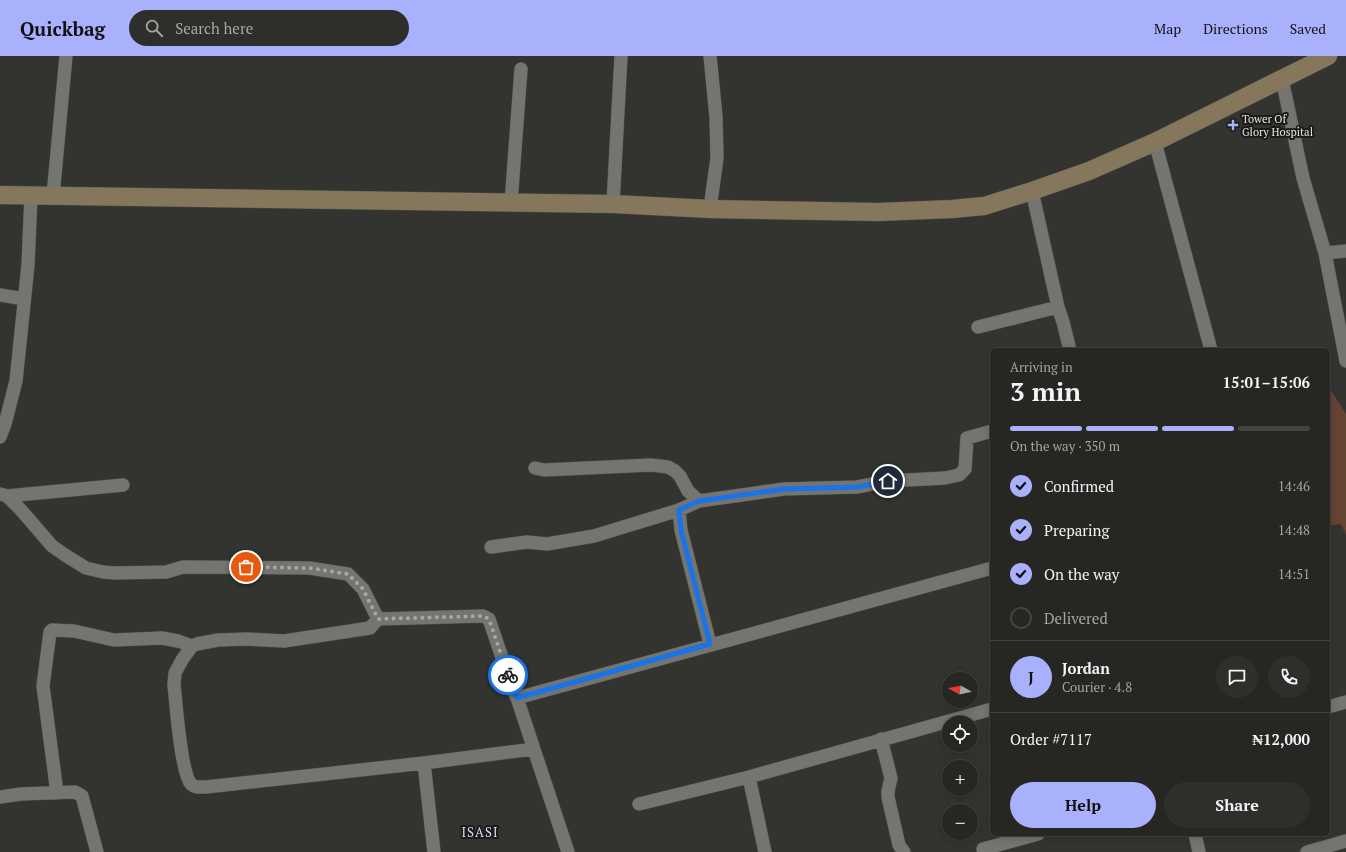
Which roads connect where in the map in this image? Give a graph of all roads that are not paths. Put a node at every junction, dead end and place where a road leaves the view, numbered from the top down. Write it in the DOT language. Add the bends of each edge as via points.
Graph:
graph roads {
  1 [pos="66,56"];
  2 [pos="621,56"];
  3 [pos="710,56"];
  4 [pos="1328,56"];
  5 [pos="521,69"];
  6 [pos="1282,79"];
  7 [pos="1155,142"];
  8 [pos="1032,191"];
  9 [pos="0,195"];
  10 [pos="31,196"];
  11 [pos="53,196"];
  12 [pos="510,203"];
  13 [pos="613,204"];
  14 [pos="710,209"];
  15 [pos="1346,251"];
  16 [pos="1325,253"];
  17 [pos="0,295"];
  18 [pos="24,300"];
  19 [pos="1058,306"];
  20 [pos="978,327"];
  21 [pos="1070,348"];
  22 [pos="1210,348"];
  23 [pos="1346,361"];
  24 [pos="2,424"];
  25 [pos="990,432"];
  26 [pos="0,437"];
  27 [pos="536,468"];
  28 [pos="123,485"];
  29 [pos="4,495"];
  30 [pos="699,501"];
  31 [pos="679,510"];
  32 [pos="491,547"];
  33 [pos="990,569"];
  34 [pos="378,619"];
  35 [pos="710,644"];
  36 [pos="192,646"];
  37 [pos="517,698"];
  38 [pos="1346,702"];
  39 [pos="1330,706"];
  40 [pos="990,710"];
  41 [pos="881,740"];
  42 [pos="533,749"];
  43 [pos="424,764"];
  44 [pos="749,777"];
  45 [pos="56,793"];
  46 [pos="0,797"];
  47 [pos="639,804"];
  48 [pos="1031,836"];
  49 [pos="1195,836"];
  50 [pos="1346,841"];
  51 [pos="983,849"];
  52 [pos="97,852"];
  53 [pos="434,852"];
  54 [pos="568,852"];
  55 [pos="765,852"];
  56 [pos="904,852"];
  57 [pos="1199,852"];
  58 [pos="1307,852"];
  1 -- 11 [label="street"];
  2 -- 13 [label="street"];
  3 -- 14 [label="street" via="717,158"];
  4 -- 6 [label="street"];
  5 -- 12 [label="street"];
  6 -- 7 [label="street"];
  6 -- 16 [label="street" via="1303,178"];
  7 -- 8 [label="street" via="1089,171"];
  7 -- 22 [label="street"];
  8 -- 14 [label="street" via="984,206 952,209 880,212"];
  8 -- 19 [label="street"];
  9 -- 10 [label="street"];
  10 -- 11 [label="street"];
  10 -- 18 [label="street"];
  11 -- 12 [label="street"];
  12 -- 13 [label="street"];
  13 -- 14 [label="street"];
  15 -- 16 [label="street"];
  16 -- 23 [label="street"];
  17 -- 18 [label="street"];
  18 -- 24 [label="street" via="16,381"];
  19 -- 20 [label="street"];
  19 -- 21 [label="street"];
  24 -- 26 [label="street"];
  25 -- 30 [label="street" via="967,438 965,469 959,475 888,481 857,487 784,489"];
  27 -- 30 [label="street" via="544,470 651,465 668,467 680,476 688,491"];
  28 -- 29 [label="street"];
  29 -- 34 [label="street" via="52,546 86,568 116,573 166,572 182,567 309,568 348,574 363,589"];
  30 -- 31 [label="street"];
  31 -- 32 [label="street" via="594,536 547,544 527,542"];
  31 -- 35 [label="street" via="682,536"];
  33 -- 35 [label="street"];
  34 -- 36 [label="street" via="370,628 284,641 218,640"];
  34 -- 37 [label="street" via="483,616 489,619"];
  35 -- 37 [label="street"];
  36 -- 43 [label="street" via="175,673 174,685 183,765 191,783 196,787"];
  36 -- 45 [label="street" via="162,638 114,640 74,631 50,632 43,686"];
  37 -- 42 [label="street"];
  38 -- 39 [label="street"];
  40 -- 41 [label="street"];
  41 -- 44 [label="street"];
  41 -- 56 [label="street" via="891,778 888,798 899,845"];
  42 -- 43 [label="street"];
  42 -- 54 [label="street"];
  43 -- 53 [label="street"];
  44 -- 47 [label="street"];
  44 -- 55 [label="street"];
  45 -- 46 [label="street"];
  45 -- 52 [label="street" via="75,792 82,796"];
  48 -- 51 [label="street"];
  49 -- 57 [label="street"];
  50 -- 58 [label="street"];
}
